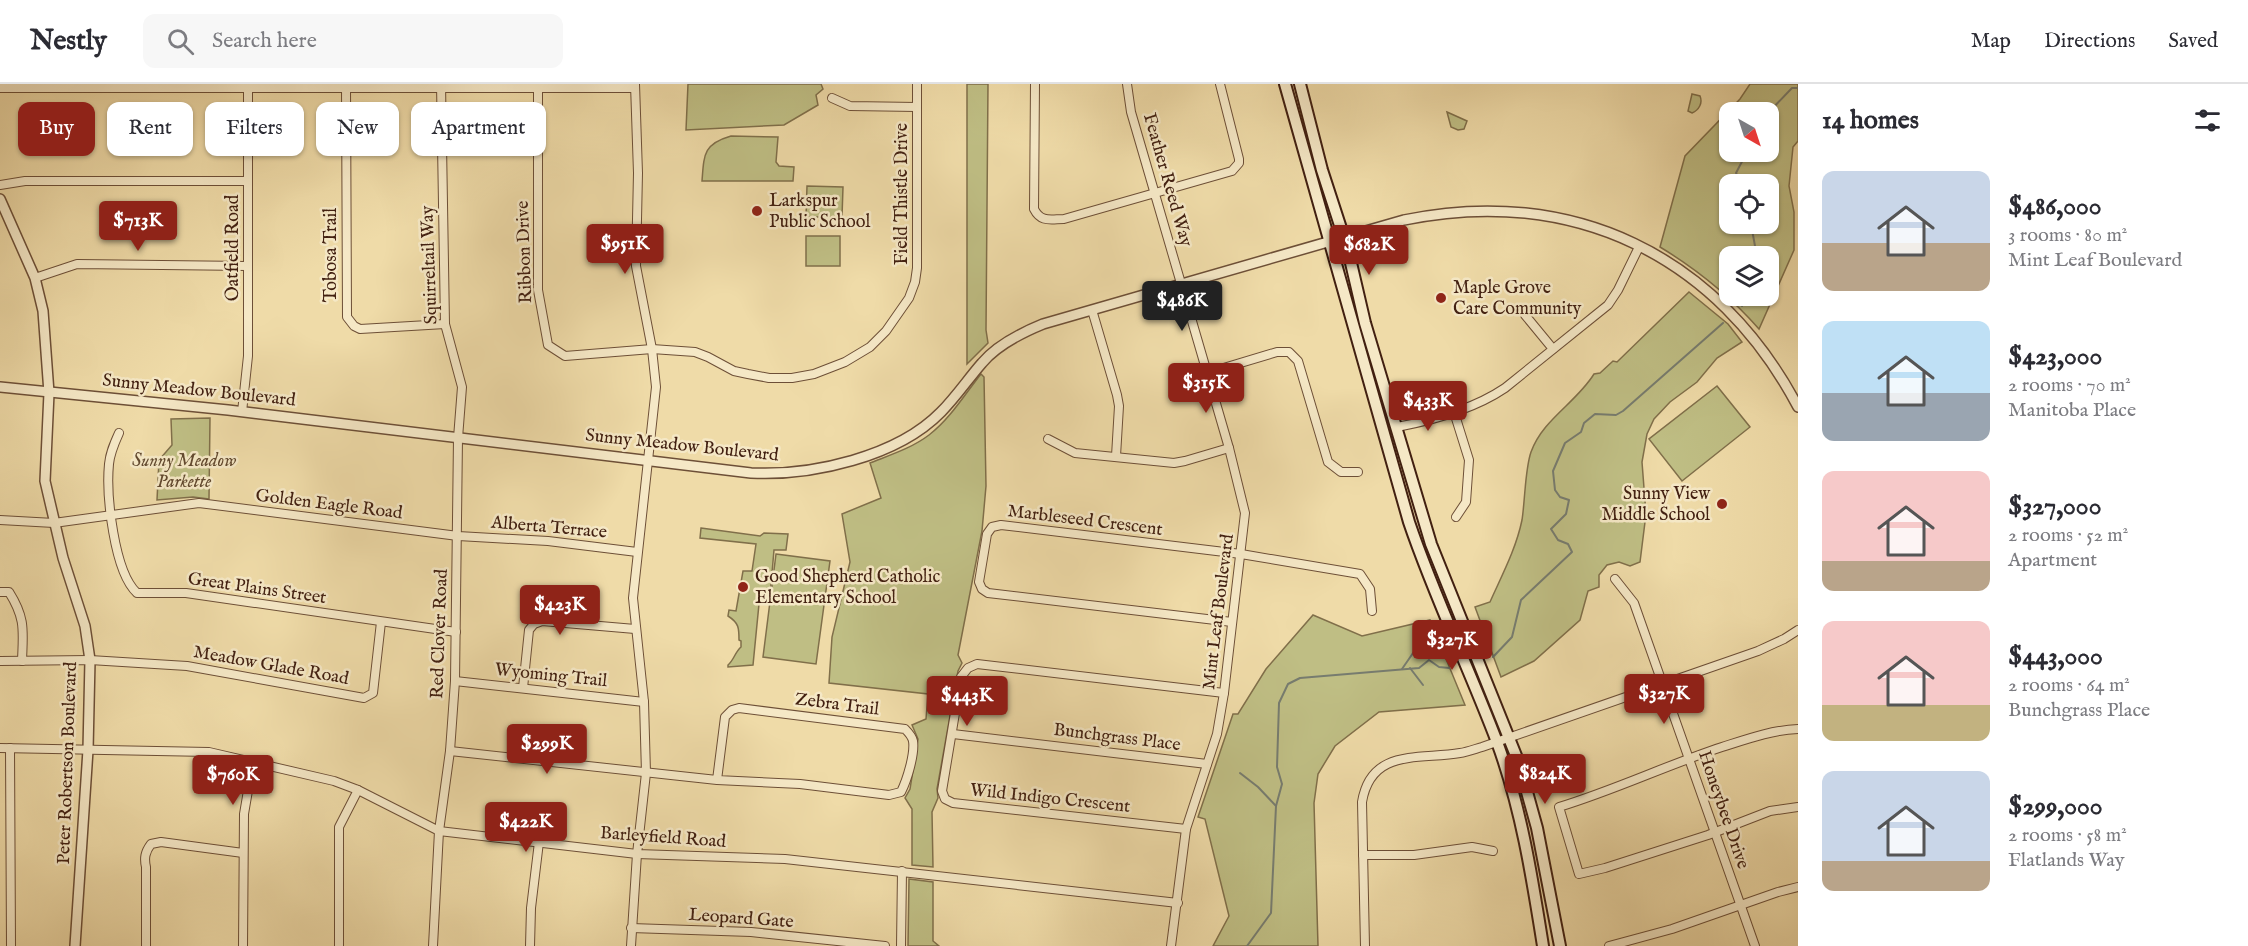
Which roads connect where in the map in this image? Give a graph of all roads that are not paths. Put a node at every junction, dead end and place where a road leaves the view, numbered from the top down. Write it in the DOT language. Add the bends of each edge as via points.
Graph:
graph roads {
  1 [pos="917,84"];
  2 [pos="1035,84"];
  3 [pos="1127,84"];
  4 [pos="1220,84"];
  5 [pos="1285,84"];
  6 [pos="1300,84"];
  7 [pos="538,85"];
  8 [pos="248,86"];
  9 [pos="346,86"];
  10 [pos="635,86"];
  11 [pos="441,87"];
  12 [pos="0,88"];
  13 [pos="832,98"];
  14 [pos="917,107"];
  15 [pos="248,181"];
  16 [pos="0,185"];
  17 [pos="1155,194"];
  18 [pos="0,199"];
  19 [pos="1344,237"];
  20 [pos="1329,242"];
  21 [pos="1639,247"];
  22 [pos="248,266"];
  23 [pos="35,278"];
  24 [pos="1181,284"];
  25 [pos="1092,310"];
  26 [pos="1525,315"];
  27 [pos="445,324"];
  28 [pos="652,349"];
  29 [pos="1552,349"];
  30 [pos="1207,373"];
  31 [pos="0,387"];
  32 [pos="49,393"];
  33 [pos="1798,407"];
  34 [pos="242,412"];
  35 [pos="1454,412"];
  36 [pos="1397,427"];
  37 [pos="119,433"];
  38 [pos="458,438"];
  39 [pos="1048,439"];
  40 [pos="1229,448"];
  41 [pos="1116,456"];
  42 [pos="648,460"];
  43 [pos="1358,472"];
  44 [pos="112,515"];
  45 [pos="1456,517"];
  46 [pos="0,520"];
  47 [pos="54,523"];
  48 [pos="458,536"];
  49 [pos="637,552"];
  50 [pos="1241,554"];
  51 [pos="1615,579"];
  52 [pos="0,592"];
  53 [pos="1372,612"];
  54 [pos="381,622"];
  55 [pos="1233,622"];
  56 [pos="635,629"];
  57 [pos="1798,630"];
  58 [pos="456,632"];
  59 [pos="90,660"];
  60 [pos="0,661"];
  61 [pos="22,661"];
  62 [pos="455,681"];
  63 [pos="1663,684"];
  64 [pos="523,688"];
  65 [pos="1224,693"];
  66 [pos="644,702"];
  67 [pos="1798,729"];
  68 [pos="953,734"];
  69 [pos="1502,739"];
  70 [pos="0,748"];
  71 [pos="9,748"];
  72 [pos="88,750"];
  73 [pos="450,751"];
  74 [pos="1689,758"];
  75 [pos="253,761"];
  76 [pos="1207,764"];
  77 [pos="646,773"];
  78 [pos="717,780"];
  79 [pos="358,790"];
  80 [pos="1798,807"];
  81 [pos="1186,829"];
  82 [pos="439,831"];
  83 [pos="1715,833"];
  84 [pos="539,842"];
  85 [pos="1493,851"];
  86 [pos="243,854"];
  87 [pos="637,854"];
  88 [pos="1363,855"];
  89 [pos="902,871"];
  90 [pos="1798,887"];
  91 [pos="1178,903"];
  92 [pos="1740,905"];
  93 [pos="631,928"];
  94 [pos="11,946"];
  95 [pos="75,946"];
  96 [pos="146,946"];
  97 [pos="243,946"];
  98 [pos="339,946"];
  99 [pos="433,946"];
  100 [pos="530,946"];
  101 [pos="631,946"];
  102 [pos="885,946"];
  103 [pos="901,946"];
  104 [pos="1171,946"];
  105 [pos="1365,946"];
  106 [pos="1543,946"];
  107 [pos="1560,946"];
  108 [pos="1609,946"];
  109 [pos="1755,946"];
  1 -- 14 [label="street, Field Thistle Drive"];
  2 -- 17 [label="street" via="1034,209 1038,216 1043,220 1064,219"];
  3 -- 17 [label="street, Feather Reed Way" via="1131,112"];
  4 -- 17 [label="street" via="1239,163 1232,171"];
  5 -- 20 [label="main road"];
  6 -- 19 [label="main road"];
  7 -- 10 [label="street"];
  7 -- 11 [label="street"];
  7 -- 28 [label="street, Ribbon Drive" via="538,290 548,345 565,356"];
  8 -- 9 [label="street"];
  8 -- 12 [label="street"];
  8 -- 15 [label="street, Oatfield Road"];
  9 -- 11 [label="street"];
  9 -- 27 [label="street, Tobosa Trail" via="347,317 360,329"];
  10 -- 28 [label="street" via="636,266"];
  11 -- 27 [label="street, Squirreltail Way"];
  13 -- 14 [label="street" via="850,106"];
  14 -- 28 [label="street, Field Thistle Drive" via="915,282 909,298 870,347 845,362 792,378 734,371 696,352"];
  15 -- 16 [label="street" via="25,181"];
  15 -- 22 [label="street, Oatfield Road"];
  17 -- 24 [label="street, Feather Reed Way"];
  18 -- 23 [label="street, Peter Robertson Boulevard"];
  19 -- 20 [label="street, Sunny Meadow Boulevard"];
  19 -- 21 [label="street, Sunny Meadow Boulevard" via="1427,215 1498,210 1570,221"];
  19 -- 36 [label="main road"];
  20 -- 24 [label="street, Sunny Meadow Boulevard"];
  20 -- 69 [label="main road" via="1409,522 1434,590"];
  21 -- 29 [label="street" via="1608,305"];
  21 -- 33 [label="street, Sunny Meadow Boulevard" via="1683,272 1731,313 1765,352"];
  22 -- 23 [label="street" via="77,264"];
  22 -- 34 [label="street, Oatfield Road" via="248,356"];
  23 -- 32 [label="street, Peter Robertson Boulevard" via="43,311"];
  24 -- 25 [label="street, Sunny Meadow Boulevard"];
  24 -- 30 [label="street, Mint Leaf Boulevard"];
  25 -- 41 [label="street" via="1119,406"];
  25 -- 42 [label="street, Sunny Meadow Boulevard" via="1043,324 1014,338 985,359 926,426 901,441 846,462 809,471 768,474"];
  26 -- 29 [label="street"];
  27 -- 38 [label="street, Squirreltail Way" via="462,387"];
  28 -- 42 [label="street" via="656,387"];
  29 -- 35 [label="street" via="1489,399"];
  30 -- 40 [label="street, Mint Leaf Boulevard"];
  30 -- 43 [label="street" via="1289,352 1298,361 1328,462 1341,472"];
  31 -- 32 [label="street, Sunny Meadow Boulevard"];
  32 -- 34 [label="street, Sunny Meadow Boulevard"];
  32 -- 47 [label="street, Peter Robertson Boulevard" via="45,481"];
  34 -- 38 [label="street, Sunny Meadow Boulevard"];
  35 -- 36 [label="street"];
  35 -- 45 [label="street" via="1469,471 1466,502"];
  36 -- 69 [label="main road" via="1431,544"];
  37 -- 44 [label="street" via="109,466"];
  38 -- 42 [label="street, Sunny Meadow Boulevard"];
  38 -- 48 [label="street, Red Clover Road"];
  39 -- 41 [label="street" via="1075,453"];
  40 -- 41 [label="street" via="1174,463"];
  40 -- 50 [label="street, Mint Leaf Boulevard" via="1245,513"];
  42 -- 49 [label="street"];
  44 -- 47 [label="street, Golden Eagle Road"];
  44 -- 48 [label="street, Golden Eagle Road" via="199,503"];
  44 -- 54 [label="street, Great Plains Street" via="118,556 137,593 186,593"];
  46 -- 47 [label="street, Golden Eagle Road"];
  47 -- 59 [label="street, Peter Robertson Boulevard" via="85,626"];
  48 -- 49 [label="street, Alberta Terrace" via="548,541"];
  48 -- 58 [label="street, Red Clover Road"];
  49 -- 56 [label="street"];
  50 -- 53 [label="street" via="1360,574 1370,589"];
  50 -- 55 [label="street, Mint Leaf Boulevard"];
  50 -- 55 [label="street, Marbleseed Crescent" via="1000,525 987,534 979,582 988,592"];
  51 -- 63 [label="street, Honeybee Drive" via="1634,603"];
  52 -- 61 [label="street" via="9,592 19,608 23,623"];
  54 -- 58 [label="street, Great Plains Street"];
  54 -- 59 [label="street, Meadow Glade Road" via="373,693 364,698 187,666"];
  55 -- 65 [label="street, Mint Leaf Boulevard"];
  56 -- 64 [label="street" via="542,621 534,624 529,630"];
  56 -- 66 [label="street"];
  57 -- 63 [label="street" via="1758,651"];
  58 -- 62 [label="street, Red Clover Road"];
  59 -- 61 [label="street"];
  59 -- 72 [label="street, Peter Robertson Boulevard"];
  60 -- 61 [label="street"];
  62 -- 64 [label="street, Wyoming Trail"];
  62 -- 73 [label="street, Red Clover Road"];
  63 -- 69 [label="street"];
  63 -- 74 [label="street, Honeybee Drive"];
  64 -- 66 [label="street, Wyoming Trail"];
  65 -- 68 [label="street, Wild Indigo Crescent" via="977,664 962,677"];
  65 -- 76 [label="street, Mint Leaf Boulevard"];
  66 -- 77 [label="street"];
  67 -- 74 [label="street" via="1754,736"];
  68 -- 76 [label="street, Bunchgrass Place"];
  68 -- 81 [label="street, Wild Indigo Crescent" via="942,791 945,799 953,803"];
  69 -- 88 [label="street" via="1461,753 1401,758 1379,769 1363,796"];
  69 -- 106 [label="main road"];
  69 -- 107 [label="main road" via="1519,763 1537,828"];
  70 -- 71 [label="street, Barleyfield Road"];
  71 -- 72 [label="street, Barleyfield Road"];
  71 -- 94 [label="street"];
  72 -- 75 [label="street, Barleyfield Road" via="209,752"];
  72 -- 95 [label="street, Peter Robertson Boulevard"];
  73 -- 77 [label="street, Zebra Trail"];
  73 -- 82 [label="street, Red Clover Road"];
  74 -- 83 [label="street, Honeybee Drive"];
  74 -- 83 [label="street" via="1559,807 1572,853 1580,874"];
  75 -- 79 [label="street, Barleyfield Road"];
  75 -- 86 [label="street" via="244,814"];
  76 -- 81 [label="street, Mint Leaf Boulevard"];
  77 -- 78 [label="street, Zebra Trail"];
  77 -- 87 [label="street"];
  78 -- 78 [label="street, Zebra Trail" via="800,784 889,795 901,792 907,780 913,741 905,729 739,708 724,717"];
  79 -- 82 [label="street, Barleyfield Road"];
  79 -- 98 [label="street" via="339,827"];
  80 -- 83 [label="street" via="1770,812"];
  81 -- 91 [label="street, Mint Leaf Boulevard"];
  82 -- 84 [label="street, Barleyfield Road"];
  82 -- 99 [label="street, Red Clover Road"];
  83 -- 92 [label="street, Honeybee Drive"];
  84 -- 87 [label="street, Barleyfield Road"];
  84 -- 100 [label="street"];
  85 -- 88 [label="street" via="1472,847 1414,855"];
  86 -- 96 [label="street" via="161,842 151,844 144,860"];
  86 -- 97 [label="street"];
  87 -- 89 [label="street, Barleyfield Road" via="785,859"];
  87 -- 93 [label="street"];
  88 -- 105 [label="street"];
  89 -- 91 [label="street, Barleyfield Road"];
  89 -- 103 [label="street"];
  90 -- 92 [label="street"];
  91 -- 104 [label="street, Mint Leaf Boulevard"];
  92 -- 108 [label="street"];
  92 -- 109 [label="street, Honeybee Drive"];
  93 -- 101 [label="street"];
  93 -- 102 [label="street, Leopard Gate" via="751,932"];
}
